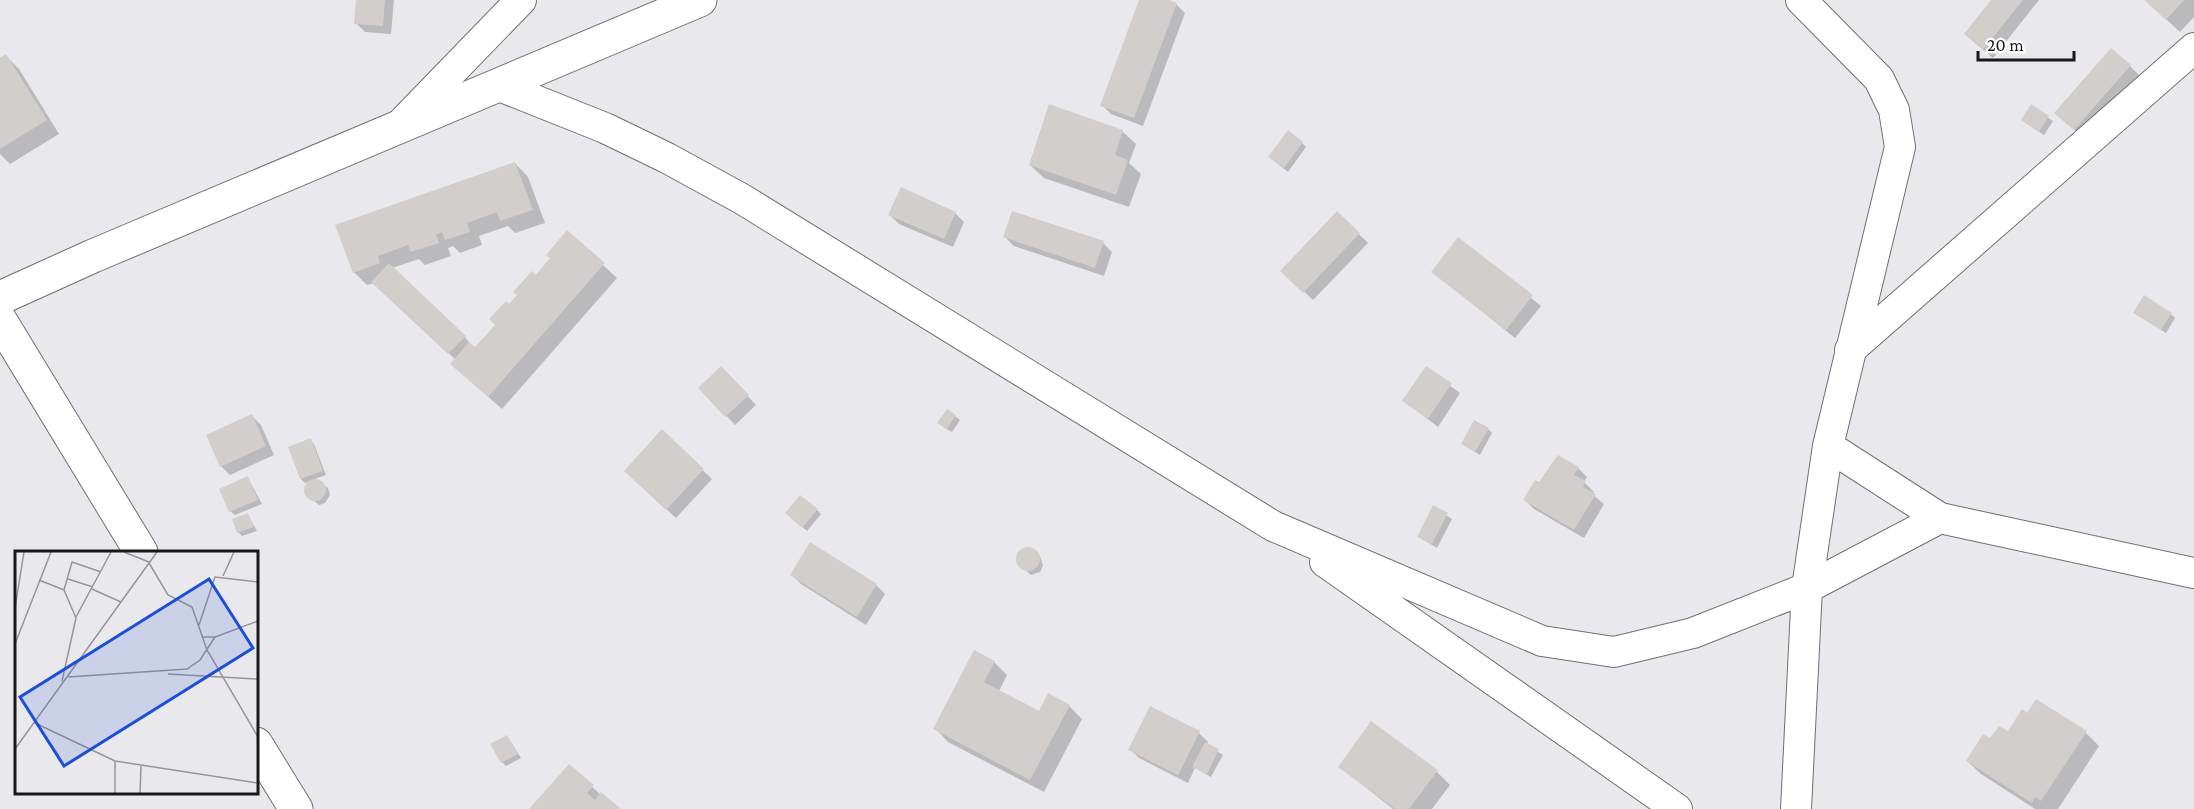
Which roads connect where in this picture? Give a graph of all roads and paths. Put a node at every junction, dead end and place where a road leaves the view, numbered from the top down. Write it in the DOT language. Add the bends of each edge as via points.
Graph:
graph roads {
  1 [pos="521,0"];
  2 [pos="699,0"];
  3 [pos="1801,0"];
  4 [pos="2194,48"];
  5 [pos="497,85"];
  6 [pos="399,126"];
  7 [pos="0,298"];
  8 [pos="0,320"];
  9 [pos="1850,350"];
  10 [pos="1828,446"];
  11 [pos="1940,518"];
  12 [pos="1273,526"];
  13 [pos="140,551"];
  14 [pos="2194,573"];
  15 [pos="1807,588"];
  16 [pos="258,747"];
  17 [pos="296,809"];
  18 [pos="1677,809"];
  19 [pos="1796,809"];
  1 -- 6 [label="street"];
  2 -- 5 [label="main road"];
  3 -- 9 [label="street" via="1879,79 1894,110 1900,147"];
  4 -- 9 [label="street"];
  5 -- 6 [label="main road"];
  5 -- 12 [label="street" via="605,128 742,199"];
  6 -- 7 [label="main road"];
  8 -- 13 [label="main road"];
  9 -- 10 [label="street"];
  10 -- 11 [label="street"];
  10 -- 15 [label="street"];
  11 -- 14 [label="street"];
  11 -- 15 [label="street"];
  12 -- 15 [label="street" via="1542,641 1614,652 1693,633"];
  12 -- 18 [label="street"];
  15 -- 19 [label="street"];
  16 -- 17 [label="main road"];
}
